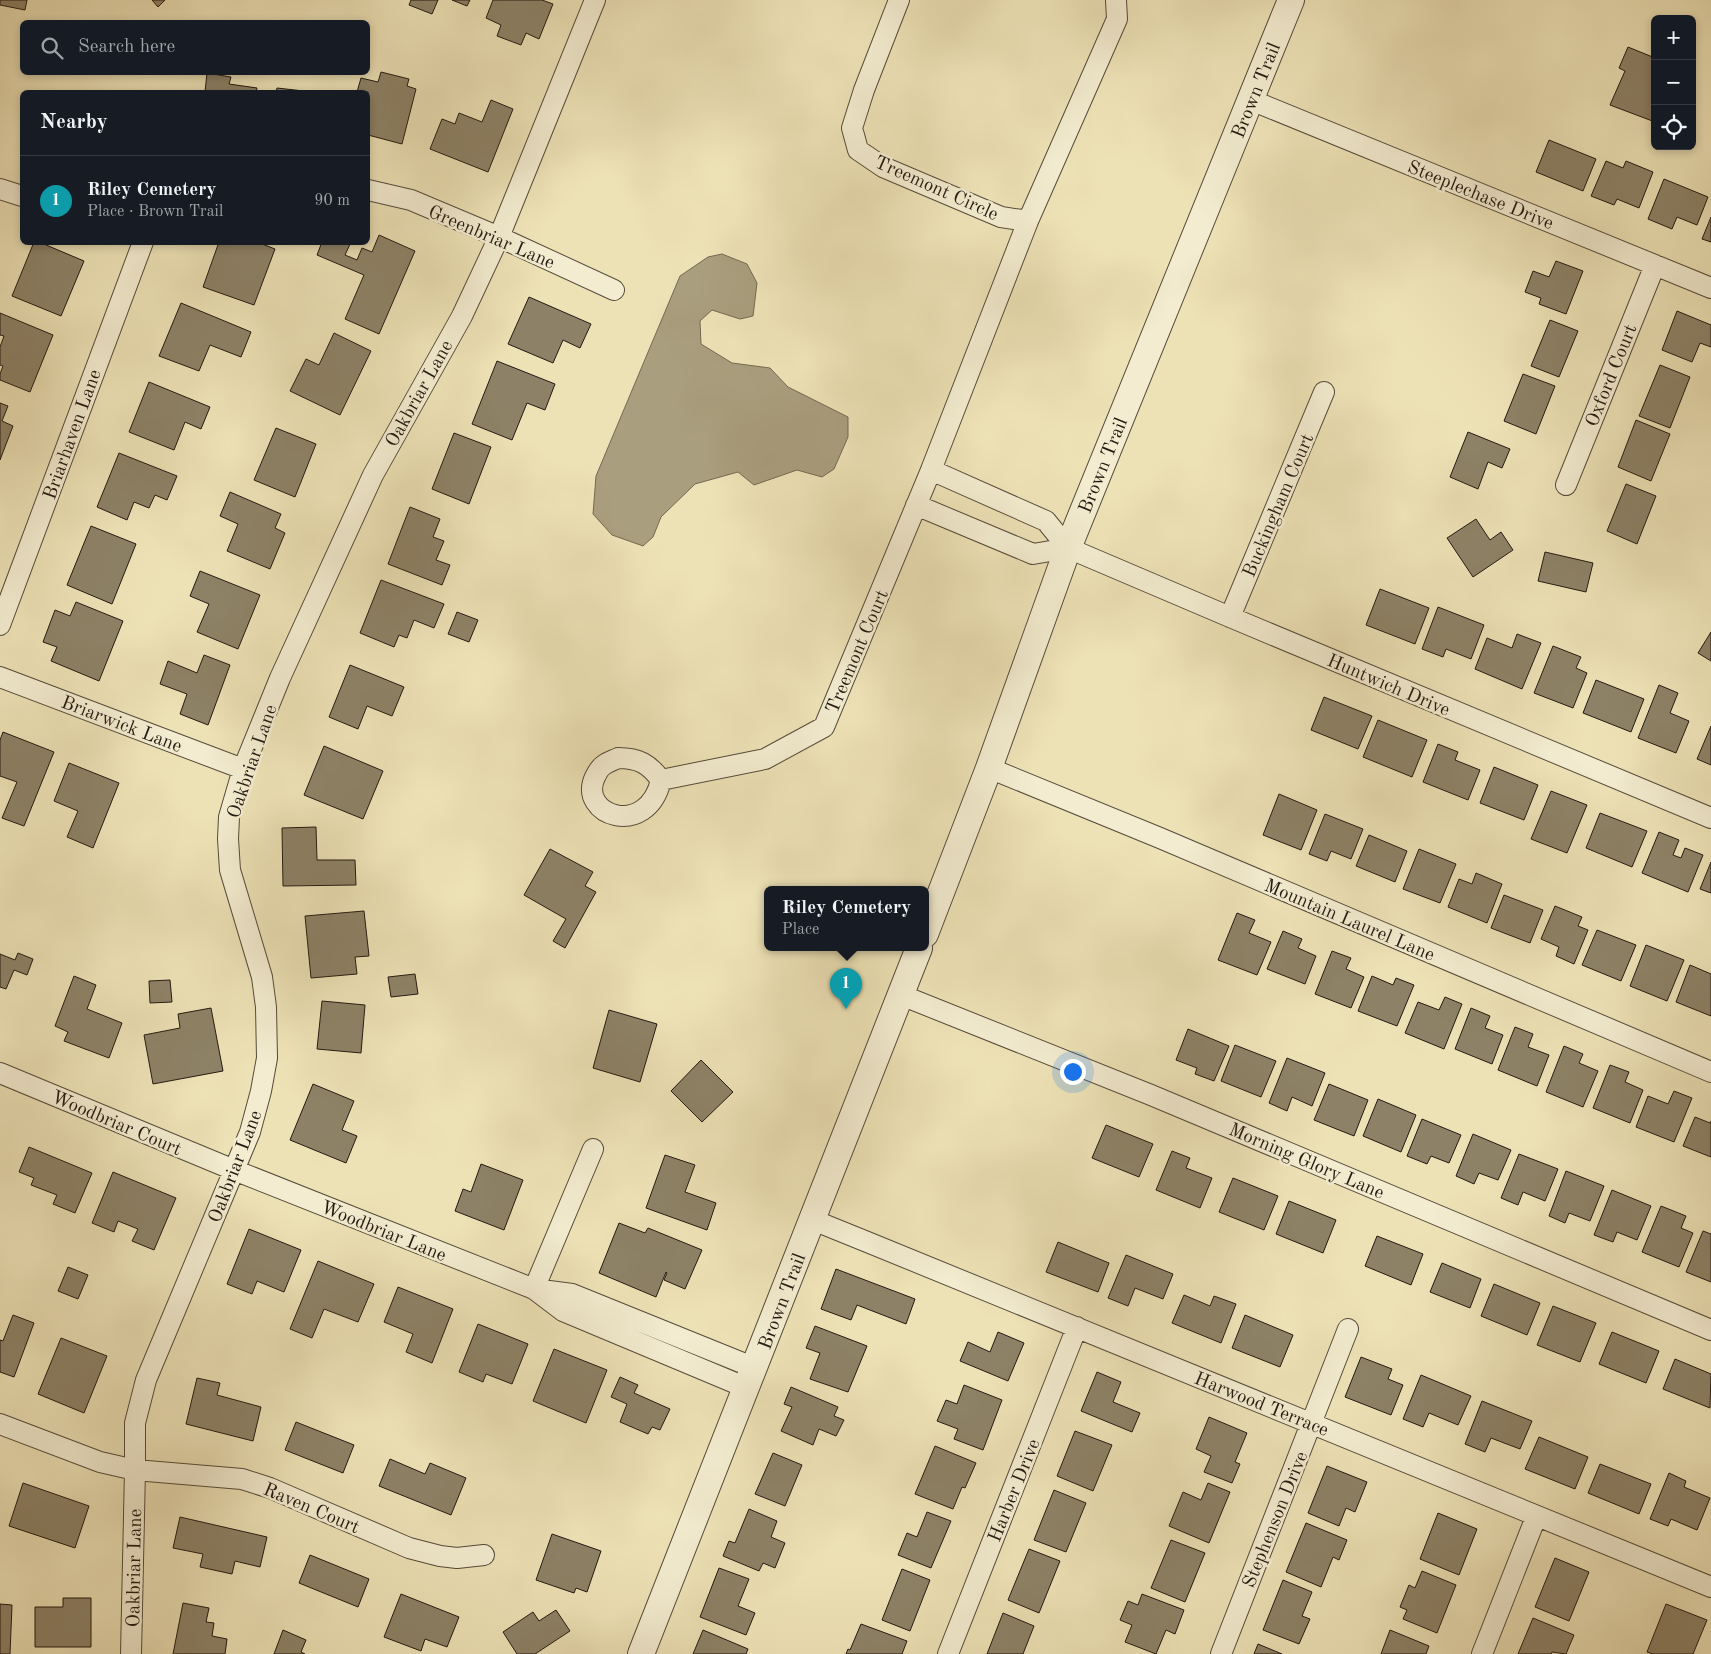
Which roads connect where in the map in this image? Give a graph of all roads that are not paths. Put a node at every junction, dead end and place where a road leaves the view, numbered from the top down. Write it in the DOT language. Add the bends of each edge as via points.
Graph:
graph roads {
  1 [pos="595,0"];
  2 [pos="899,0"];
  3 [pos="1116,0"];
  4 [pos="1291,0"];
  5 [pos="1251,100"];
  6 [pos="0,189"];
  7 [pos="370,190"];
  8 [pos="20,195"];
  9 [pos="1028,221"];
  10 [pos="498,237"];
  11 [pos="142,245"];
  12 [pos="1655,265"];
  13 [pos="1711,288"];
  14 [pos="614,290"];
  15 [pos="1324,392"];
  16 [pos="931,470"];
  17 [pos="1566,485"];
  18 [pos="916,505"];
  19 [pos="1068,548"];
  20 [pos="1230,618"];
  21 [pos="0,625"];
  22 [pos="0,677"];
  23 [pos="989,768"];
  24 [pos="244,769"];
  25 [pos="661,780"];
  26 [pos="1711,818"];
  27 [pos="929,924"];
  28 [pos="918,951"];
  29 [pos="901,995"];
  30 [pos="1711,1072"];
  31 [pos="0,1073"];
  32 [pos="593,1149"];
  33 [pos="234,1170"];
  34 [pos="813,1220"];
  35 [pos="534,1289"];
  36 [pos="1078,1327"];
  37 [pos="1348,1329"];
  38 [pos="1711,1330"];
  39 [pos="751,1378"];
  40 [pos="0,1424"];
  41 [pos="1311,1424"];
  42 [pos="135,1470"];
  43 [pos="1536,1517"];
  44 [pos="484,1555"];
  45 [pos="1711,1587"];
  46 [pos="131,1654"];
  47 [pos="641,1654"];
  48 [pos="948,1654"];
  49 [pos="1220,1654"];
  50 [pos="1482,1654"];
  1 -- 10 [label="street, Oakbriar Lane"];
  2 -- 9 [label="street, Treemont Circle" via="852,128 858,150 882,167 1000,217"];
  3 -- 9 [label="street" via="1117,19"];
  4 -- 5 [label="street, Brown Trail"];
  5 -- 12 [label="street, Steeplechase Drive"];
  5 -- 19 [label="street, Brown Trail"];
  6 -- 8 [label="street"];
  7 -- 10 [label="street, Greenbriar Lane" via="411,200"];
  9 -- 16 [label="street"];
  10 -- 14 [label="street, Greenbriar Lane"];
  10 -- 24 [label="street, Oakbriar Lane" via="462,316 373,475 280,678"];
  11 -- 21 [label="street, Briarhaven Lane"];
  12 -- 13 [label="street, Steeplechase Drive"];
  12 -- 17 [label="street, Oxford Court"];
  15 -- 20 [label="street, Buckingham Court"];
  16 -- 18 [label="street, Treemont Court"];
  16 -- 19 [label="street" via="1046,521"];
  18 -- 19 [label="street" via="1033,554"];
  18 -- 25 [label="street, Treemont Court" via="824,727 765,759"];
  19 -- 20 [label="street, Huntwich Drive"];
  19 -- 23 [label="street, Brown Trail"];
  20 -- 26 [label="street, Huntwich Drive"];
  22 -- 24 [label="street, Briarwick Lane"];
  23 -- 27 [label="street, Brown Trail"];
  23 -- 30 [label="street, Mountain Laurel Lane"];
  24 -- 33 [label="street, Oakbriar Lane" via="229,817 230,870 262,977 267,1058 250,1132"];
  28 -- 29 [label="street, Brown Trail"];
  29 -- 34 [label="street, Brown Trail"];
  29 -- 38 [label="street, Morning Glory Lane" via="1160,1099"];
  31 -- 33 [label="street, Woodbriar Court"];
  32 -- 35 [label="street"];
  33 -- 35 [label="street, Woodbriar Lane"];
  33 -- 42 [label="street, Oakbriar Lane" via="146,1380 134,1423"];
  34 -- 36 [label="street, Harwood Terrace"];
  34 -- 39 [label="street, Brown Trail"];
  35 -- 39 [label="street, Woodbriar Lane" via="563,1311"];
  36 -- 41 [label="street, Harwood Terrace"];
  36 -- 48 [label="street, Harber Drive"];
  37 -- 41 [label="street, Stephenson Drive"];
  39 -- 47 [label="street, Brown Trail"];
  40 -- 42 [label="street, Raven Court" via="100,1462"];
  41 -- 43 [label="street, Harwood Terrace"];
  41 -- 49 [label="street, Stephenson Drive"];
  42 -- 44 [label="street, Raven Court" via="242,1479 409,1548 457,1558"];
  42 -- 46 [label="street, Oakbriar Lane"];
  43 -- 45 [label="street, Harwood Terrace"];
  43 -- 50 [label="street"];
}
